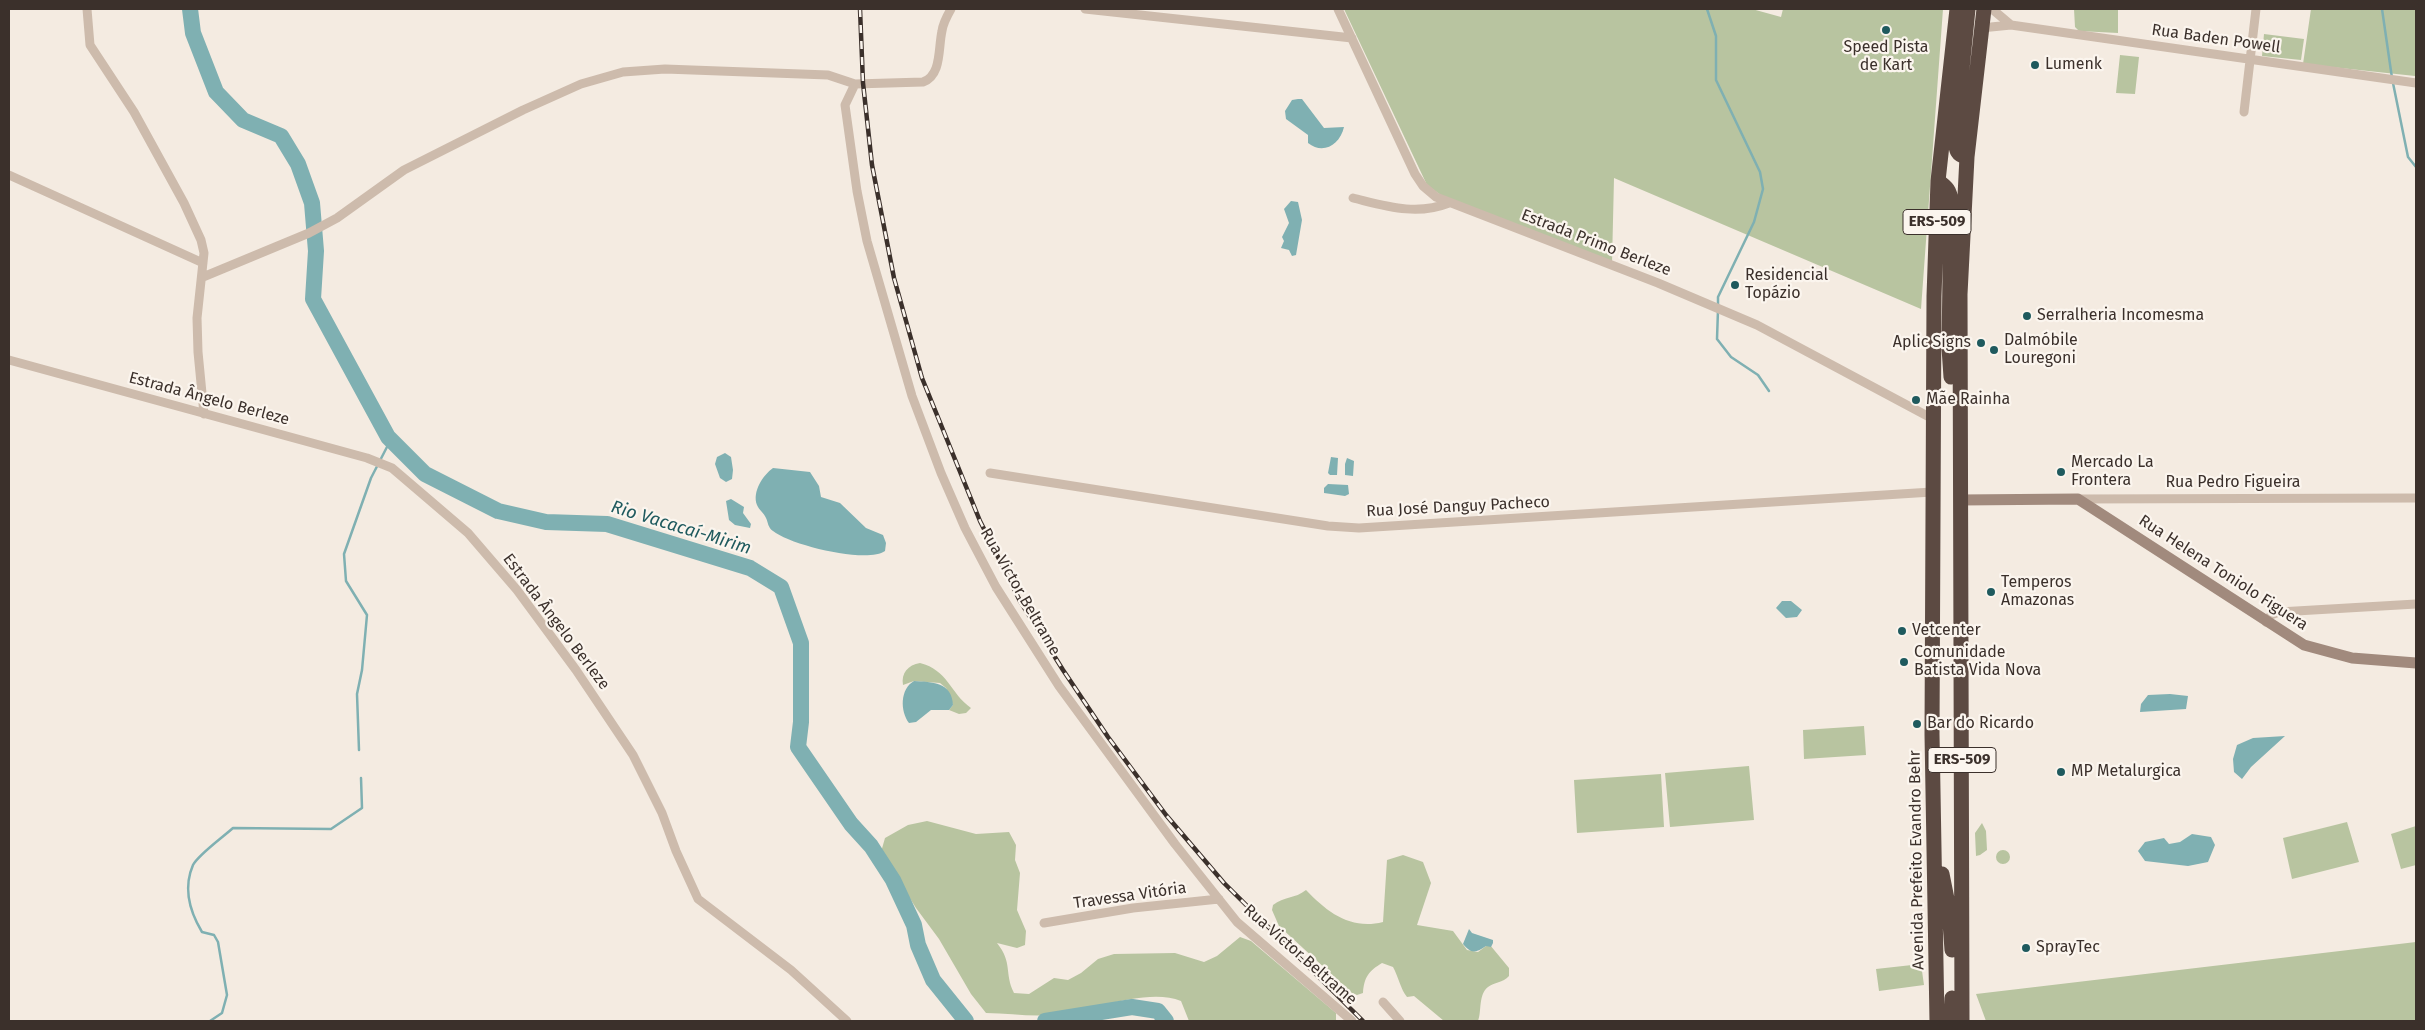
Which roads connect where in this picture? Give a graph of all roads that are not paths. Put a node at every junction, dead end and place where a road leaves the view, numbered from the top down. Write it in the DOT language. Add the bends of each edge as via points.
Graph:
graph roads {
  1 [pos="87,9"];
  2 [pos="951,9"];
  3 [pos="1084,9"];
  4 [pos="1338,9"];
  5 [pos="1957,9"];
  6 [pos="1968,9"];
  7 [pos="1984,9"];
  8 [pos="1992,9"];
  9 [pos="2256,9"];
  10 [pos="2011,25"];
  11 [pos="1981,28"];
  12 [pos="1352,38"];
  13 [pos="2250,60"];
  14 [pos="855,84"];
  15 [pos="2416,84"];
  16 [pos="2244,112"];
  17 [pos="1966,157"];
  18 [pos="9,175"];
  19 [pos="1938,181"];
  20 [pos="1353,198"];
  21 [pos="1449,203"];
  22 [pos="204,262"];
  23 [pos="203,277"];
  24 [pos="9,360"];
  25 [pos="204,414"];
  26 [pos="1933,419"];
  27 [pos="1960,426"];
  28 [pos="990,473"];
  29 [pos="1932,492"];
  30 [pos="2416,498"];
  31 [pos="2078,499"];
  32 [pos="1960,500"];
  33 [pos="2416,604"];
  34 [pos="2266,622"];
  35 [pos="2416,663"];
  36 [pos="1935,838"];
  37 [pos="1219,900"];
  38 [pos="1044,923"];
  39 [pos="1962,993"];
  40 [pos="1383,1002"];
  41 [pos="847,1021"];
  42 [pos="1352,1021"];
  43 [pos="1400,1021"];
  44 [pos="1937,1021"];
  45 [pos="1952,1021"];
  46 [pos="1962,1021"];
  47 [pos="1973,1021"];
  1 -- 22 [label="street" via="90,45 134,112 184,203 201,240"];
  2 -- 14 [label="street" via="942,31 936,69 929,80"];
  3 -- 12 [label="street"];
  4 -- 12 [label="street, Estrada Primo Berleze"];
  5 -- 19 [label="highway, Avenida Prefeito Evandro Behr / ERS-509"];
  6 -- 17 [label="highway" via="1955,140 1956,150 1960,156"];
  7 -- 11 [label="highway, ERS-509"];
  8 -- 10 [label="street"];
  9 -- 13 [label="street"];
  10 -- 11 [label="street, Rua Baden Powell"];
  10 -- 13 [label="street, Rua Baden Powell"];
  11 -- 17 [label="highway, ERS-509"];
  12 -- 21 [label="street, Estrada Primo Berleze" via="1415,174 1423,186"];
  13 -- 15 [label="street, Rua Baden Powell"];
  13 -- 16 [label="street"];
  14 -- 23 [label="street" via="828,75 665,69 624,72 573,88 412,166 337,218 309,233"];
  14 -- 37 [label="street, Rua Victor Beltrame" via="845,105 867,241 912,396 941,473 996,587 1059,686"];
  17 -- 27 [label="highway, ERS-509"];
  18 -- 22 [label="street"];
  19 -- 26 [label="highway, Avenida Prefeito Evandro Behr / ERS-509"];
  19 -- 27 [label="highway" via="1950,193 1949,348"];
  20 -- 21 [label="street" via="1408,210 1434,209"];
  21 -- 26 [label="street, Estrada Primo Berleze" via="1757,325"];
  22 -- 23 [label="street"];
  23 -- 25 [label="street" via="197,318"];
  24 -- 25 [label="street, Estrada Ângelo Berleze"];
  25 -- 41 [label="street, Estrada Ângelo Berleze" via="381,462 417,488 468,533 517,590 633,755 662,812 698,899 791,970"];
  26 -- 29 [label="highway, Avenida Prefeito Evandro Behr / ERS-509"];
  27 -- 32 [label="highway, ERS-509"];
  28 -- 29 [label="street, Rua José Danguy Pacheco" via="1328,526 1359,528"];
  29 -- 36 [label="highway, Avenida Prefeito Evandro Behr / ERS-509"];
  30 -- 31 [label="street, Rua Pedro Figueira"];
  31 -- 32 [label="street, Rua Pedro Figueira"];
  31 -- 34 [label="street, Rua Helena Toniolo Figuera"];
  32 -- 39 [label="highway, ERS-509"];
  33 -- 34 [label="street" via="2279,612"];
  34 -- 35 [label="street, Rua Helena Toniolo Figuera" via="2304,645 2329,653"];
  36 -- 44 [label="highway, Avenida Prefeito Evandro Behr / ERS-509"];
  36 -- 45 [label="highway" via="1952,930"];
  37 -- 38 [label="street, Travessa Vitória" via="1133,908"];
  37 -- 42 [label="street, Rua Victor Beltrame" via="1237,922"];
  39 -- 46 [label="highway, ERS-509"];
  39 -- 47 [label="highway"];
  40 -- 43 [label="street"];
}
